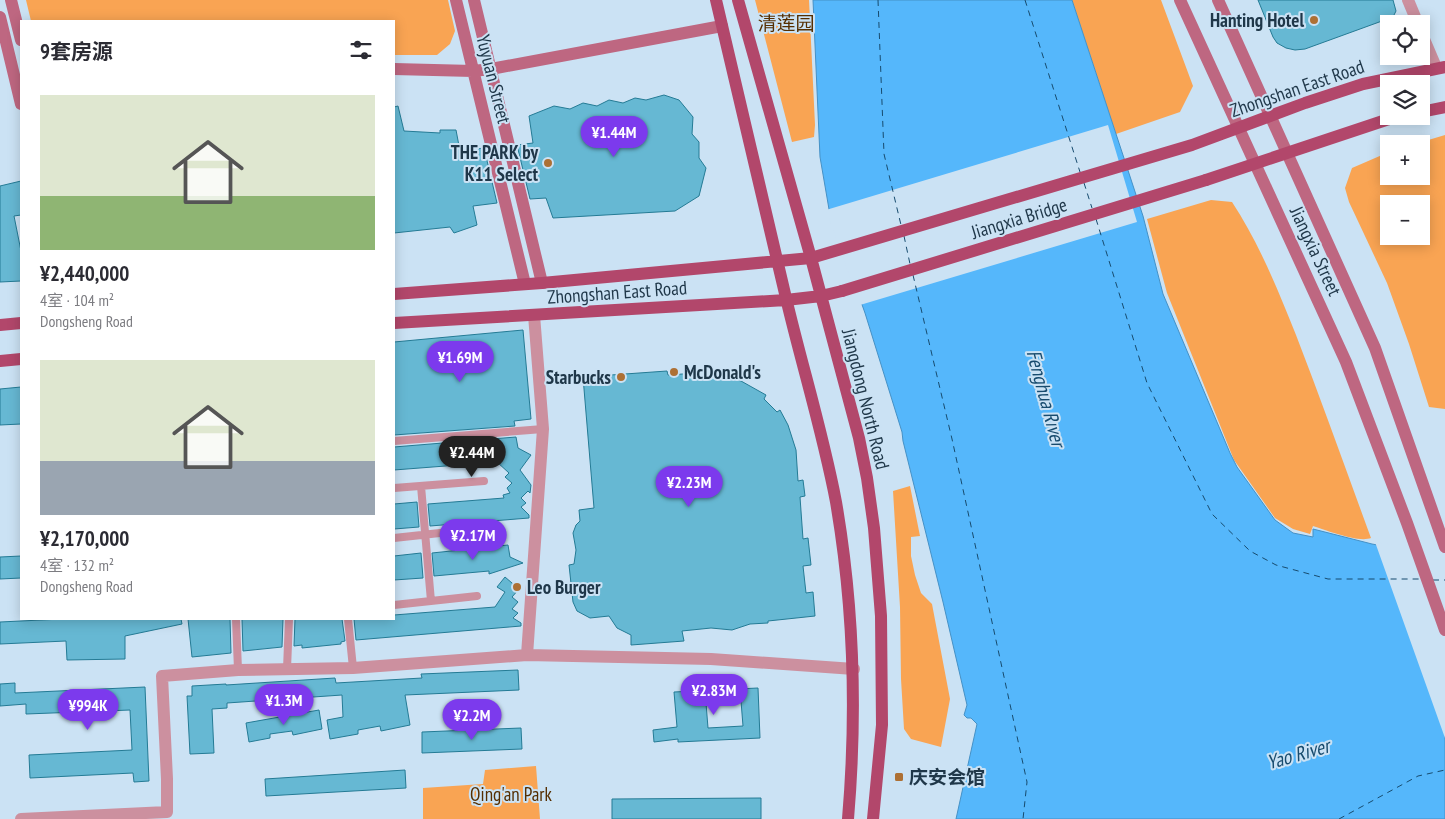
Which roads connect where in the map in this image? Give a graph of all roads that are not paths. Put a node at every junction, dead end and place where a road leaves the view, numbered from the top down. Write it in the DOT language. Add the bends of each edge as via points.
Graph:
graph roads {
  1 [pos="11,0"];
  2 [pos="456,0"];
  3 [pos="474,0"];
  4 [pos="716,0"];
  5 [pos="738,0"];
  6 [pos="1180,0"];
  7 [pos="1218,0"];
  8 [pos="1408,0"];
  9 [pos="1414,15"];
  10 [pos="0,17"];
  11 [pos="722,26"];
  12 [pos="20,36"];
  13 [pos="1430,49"];
  14 [pos="8,55"];
  15 [pos="1440,67"];
  16 [pos="395,69"];
  17 [pos="491,69"];
  18 [pos="473,71"];
  19 [pos="20,100"];
  20 [pos="1445,107"];
  21 [pos="1430,110"];
  22 [pos="1270,116"];
  23 [pos="1380,122"];
  24 [pos="1237,128"];
  25 [pos="1192,145"];
  26 [pos="1286,152"];
  27 [pos="1254,164"];
  28 [pos="830,252"];
  29 [pos="811,258"];
  30 [pos="778,261"];
  31 [pos="542,282"];
  32 [pos="525,284"];
  33 [pos="842,291"];
  34 [pos="395,294"];
  35 [pos="821,296"];
  36 [pos="786,300"];
  37 [pos="534,316"];
  38 [pos="20,323"];
  39 [pos="395,323"];
  40 [pos="0,325"];
  41 [pos="20,359"];
  42 [pos="0,361"];
  43 [pos="543,429"];
  44 [pos="395,441"];
  45 [pos="484,481"];
  46 [pos="421,486"];
  47 [pos="395,488"];
  48 [pos="495,527"];
  49 [pos="425,535"];
  50 [pos="395,538"];
  51 [pos="1445,547"];
  52 [pos="477,596"];
  53 [pos="431,601"];
  54 [pos="395,605"];
  55 [pos="236,620"];
  56 [pos="289,620"];
  57 [pos="348,620"];
  58 [pos="1445,630"];
  59 [pos="527,655"];
  60 [pos="352,668"];
  61 [pos="287,669"];
  62 [pos="854,669"];
  63 [pos="238,670"];
  64 [pos="167,816"];
  65 [pos="21,819"];
  66 [pos="848,819"];
  67 [pos="873,819"];
  1 -- 12 [label="main road"];
  2 -- 18 [label="main road, Yuyuan Street"];
  3 -- 17 [label="main road, Yuyuan Street"];
  4 -- 11 [label="main road"];
  5 -- 29 [label="main road, Jiangdong North Road"];
  6 -- 24 [label="main road, Jiangxia Street"];
  7 -- 22 [label="main road, Jiangxia Street"];
  8 -- 9 [label="street"];
  10 -- 14 [label="main road"];
  11 -- 17 [label="main road"];
  11 -- 30 [label="main road"];
  13 -- 15 [label="street"];
  14 -- 19 [label="main road"];
  15 -- 22 [label="main road, Zhongshan East Road" via="1363,84"];
  16 -- 18 [label="main road"];
  17 -- 18 [label="main road"];
  17 -- 31 [label="main road, Yuyuan Street"];
  18 -- 32 [label="main road, Yuyuan Street"];
  20 -- 21 [label="main road"];
  22 -- 24 [label="main road, Zhongshan East Road"];
  22 -- 26 [label="main road, Jiangxia Street"];
  23 -- 26 [label="main road"];
  24 -- 25 [label="main road, Zhongshan East Road"];
  24 -- 27 [label="main road, Jiangxia Street"];
  25 -- 28 [label="main road, Jiangxia Bridge"];
  26 -- 27 [label="main road"];
  26 -- 51 [label="main road, Jiangxia Street" via="1374,348"];
  27 -- 33 [label="main road, Jiangxia Bridge, bridge"];
  27 -- 58 [label="main road, Jiangxia Street" via="1346,362"];
  28 -- 29 [label="main road, Zhongshan East Road"];
  29 -- 30 [label="main road, Zhongshan East Road"];
  29 -- 35 [label="main road, Jiangdong North Road"];
  30 -- 31 [label="main road, Zhongshan East Road"];
  30 -- 36 [label="main road"];
  31 -- 32 [label="main road, Zhongshan East Road"];
  32 -- 34 [label="main road, Zhongshan East Road"];
  33 -- 35 [label="main road, Zhongshan East Road"];
  35 -- 36 [label="main road, Zhongshan East Road"];
  35 -- 67 [label="main road, Jiangdong North Road" via="859,438 874,528 881,616 882,725"];
  36 -- 37 [label="main road, Zhongshan East Road"];
  36 -- 62 [label="main road" via="815,407 835,500 847,572"];
  37 -- 39 [label="main road, Zhongshan East Road"];
  37 -- 43 [label="street"];
  38 -- 40 [label="main road"];
  41 -- 42 [label="main road"];
  43 -- 44 [label="lane"];
  43 -- 59 [label="street"];
  45 -- 46 [label="lane"];
  46 -- 47 [label="lane"];
  46 -- 49 [label="lane"];
  48 -- 49 [label="lane"];
  49 -- 50 [label="lane"];
  49 -- 53 [label="lane"];
  52 -- 53 [label="lane"];
  53 -- 54 [label="lane"];
  55 -- 63 [label="lane"];
  56 -- 61 [label="lane"];
  57 -- 60 [label="lane"];
  59 -- 60 [label="street"];
  59 -- 62 [label="street" via="711,659"];
  60 -- 61 [label="street"];
  61 -- 63 [label="street"];
  62 -- 66 [label="main road" via="853,768"];
  63 -- 64 [label="street" via="162,676"];
  64 -- 65 [label="street"];
}
